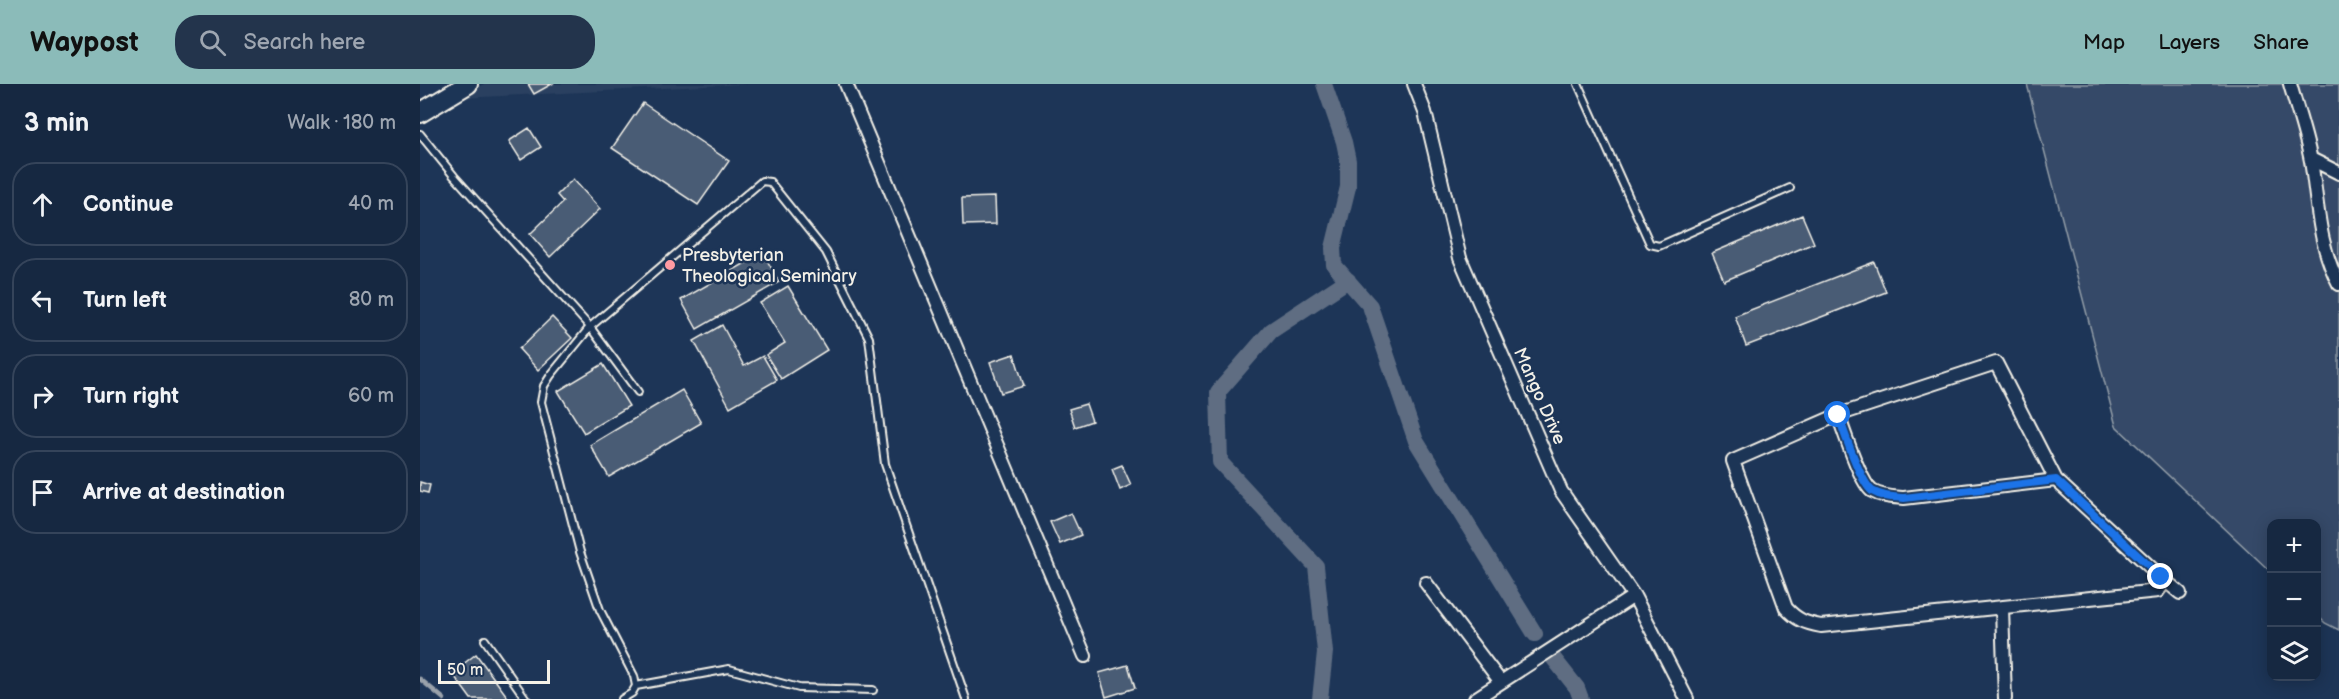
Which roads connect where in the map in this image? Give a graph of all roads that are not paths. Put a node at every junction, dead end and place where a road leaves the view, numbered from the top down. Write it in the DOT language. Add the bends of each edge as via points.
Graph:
graph roads {
  1 [pos="468,84"];
  2 [pos="846,84"];
  3 [pos="1414,84"];
  4 [pos="1578,84"];
  5 [pos="2290,84"];
  6 [pos="420,113"];
  7 [pos="420,134"];
  8 [pos="2311,159"];
  9 [pos="2339,173"];
  10 [pos="1790,188"];
  11 [pos="2339,284"];
  12 [pos="590,327"];
  13 [pos="638,392"];
  14 [pos="1838,415"];
  15 [pos="2056,480"];
  16 [pos="2161,577"];
  17 [pos="1426,583"];
  18 [pos="2180,593"];
  19 [pos="1634,596"];
  20 [pos="2002,608"];
  21 [pos="485,640"];
  22 [pos="1085,656"];
  23 [pos="1500,681"];
  24 [pos="636,686"];
  25 [pos="873,690"];
  26 [pos="526,699"];
  27 [pos="622,699"];
  28 [pos="966,699"];
  29 [pos="1475,699"];
  30 [pos="1687,699"];
  31 [pos="2005,699"];
  1 -- 6 [label="main road"];
  2 -- 22 [label="street"];
  3 -- 19 [label="street, Mango Drive" via="1425,112 1460,258 1561,491"];
  4 -- 10 [label="lane" via="1650,244 1659,246"];
  5 -- 8 [label="street"];
  7 -- 12 [label="lane"];
  8 -- 9 [label="street"];
  8 -- 11 [label="street" via="2322,243"];
  12 -- 13 [label="lane"];
  12 -- 24 [label="lane" via="551,375 541,402 580,552 600,610"];
  12 -- 28 [label="lane" via="762,181 770,182 826,252 869,338 885,464"];
  14 -- 15 [label="street" via="1863,480 1884,497"];
  14 -- 15 [label="street" via="1996,363"];
  14 -- 20 [label="street" via="1733,460 1786,608 1806,624 1821,626"];
  15 -- 16 [label="street"];
  16 -- 18 [label="street"];
  16 -- 20 [label="street" via="2162,587 2158,591"];
  17 -- 23 [label="street"];
  19 -- 23 [label="street"];
  19 -- 30 [label="street, Mango Drive"];
  20 -- 31 [label="street"];
  21 -- 26 [label="lane"];
  23 -- 29 [label="street"];
  24 -- 25 [label="lane" via="729,669 799,688"];
  24 -- 27 [label="lane"];
}
